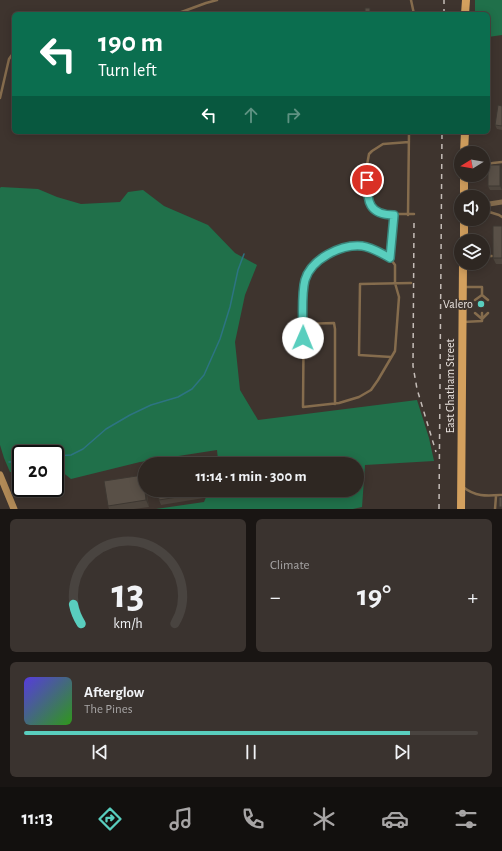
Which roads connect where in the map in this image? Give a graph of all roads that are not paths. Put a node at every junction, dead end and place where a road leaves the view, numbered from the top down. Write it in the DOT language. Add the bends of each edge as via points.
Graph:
graph roads {
  1 [pos="217,0"];
  2 [pos="411,0"];
  3 [pos="466,0"];
  4 [pos="181,12"];
  5 [pos="414,12"];
  6 [pos="465,12"];
  7 [pos="12,54"];
  8 [pos="0,98"];
  9 [pos="409,134"];
  10 [pos="464,134"];
  11 [pos="409,142"];
  12 [pos="464,146"];
  13 [pos="502,162"];
  14 [pos="490,164"];
  15 [pos="502,202"];
  16 [pos="490,204"];
  17 [pos="490,212"];
  18 [pos="414,214"];
  19 [pos="394,215"];
  20 [pos="408,215"];
  21 [pos="502,217"];
  22 [pos="390,258"];
  23 [pos="463,270"];
  24 [pos="394,283"];
  25 [pos="411,283"];
  26 [pos="463,287"];
  27 [pos="482,295"];
  28 [pos="476,300"];
  29 [pos="482,300"];
  30 [pos="488,300"];
  31 [pos="482,312"];
  32 [pos="476,313"];
  33 [pos="488,313"];
  34 [pos="482,319"];
  35 [pos="463,322"];
  36 [pos="303,324"];
  37 [pos="392,357"];
  38 [pos="335,404"];
  39 [pos="0,475"];
  40 [pos="461,486"];
  41 [pos="496,496"];
  42 [pos="502,496"];
  43 [pos="14,509"];
  44 [pos="461,509"];
  45 [pos="495,509"];
  1 -- 4 [label="lane"];
  2 -- 5 [label="lane"];
  3 -- 6 [label="main road"];
  7 -- 8 [label="lane" via="8,59"];
  9 -- 11 [label="lane"];
  10 -- 12 [label="main road"];
  11 -- 19 [label="lane" via="379,146 372,151 368,160 369,202 376,212"];
  11 -- 20 [label="lane"];
  13 -- 14 [label="lane"];
  15 -- 16 [label="street"];
  17 -- 21 [label="lane"];
  18 -- 20 [label="lane"];
  19 -- 20 [label="lane"];
  19 -- 22 [label="lane"];
  22 -- 24 [label="lane" via="395,265"];
  22 -- 36 [label="lane" via="366,247 356,246 335,252 319,261 308,273 304,284"];
  23 -- 26 [label="main road, East Chatham Street"];
  24 -- 25 [label="lane"];
  24 -- 37 [label="lane" via="400,296 395,351"];
  24 -- 37 [label="lane" via="360,284 359,356"];
  26 -- 27 [label="lane" via="482,288"];
  26 -- 35 [label="main road, East Chatham Street"];
  27 -- 28 [label="lane"];
  27 -- 29 [label="lane"];
  27 -- 30 [label="lane"];
  31 -- 34 [label="lane"];
  32 -- 34 [label="lane"];
  33 -- 34 [label="lane"];
  34 -- 35 [label="lane"];
  35 -- 40 [label="main road, East Chatham Street"];
  36 -- 38 [label="lane" via="334,323"];
  36 -- 38 [label="lane" via="303,407"];
  37 -- 38 [label="lane" via="371,390 349,401"];
  39 -- 43 [label="main road"];
  40 -- 41 [label="lane" via="479,496"];
  40 -- 44 [label="main road, East Chatham Street"];
  41 -- 42 [label="lane"];
  41 -- 45 [label="lane"];
}
